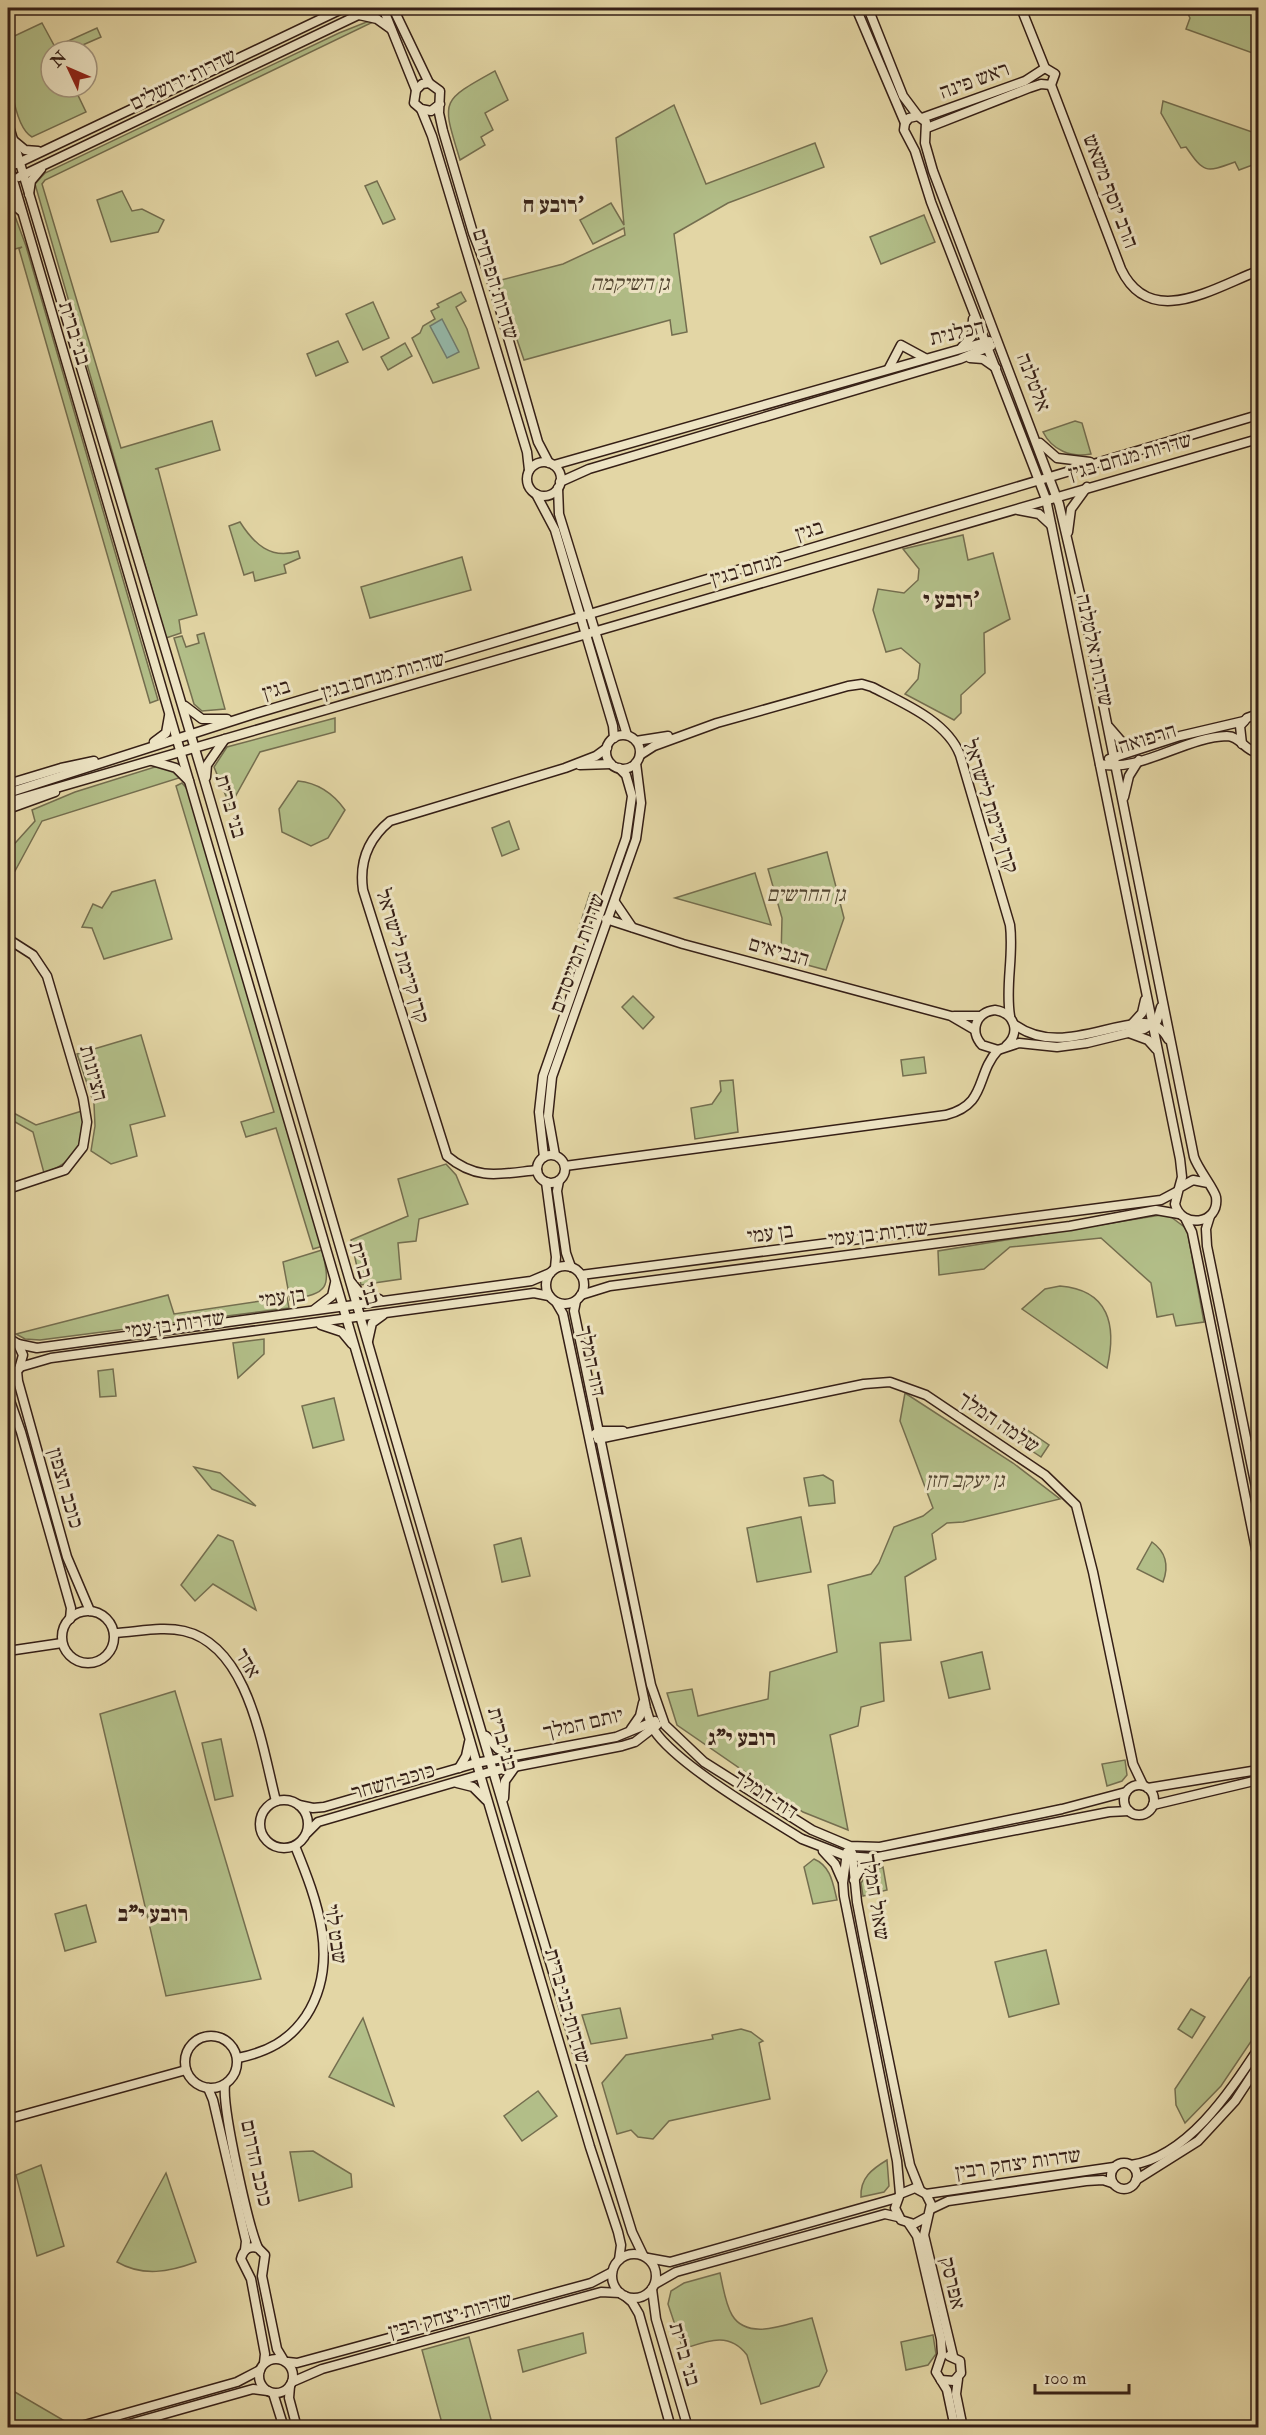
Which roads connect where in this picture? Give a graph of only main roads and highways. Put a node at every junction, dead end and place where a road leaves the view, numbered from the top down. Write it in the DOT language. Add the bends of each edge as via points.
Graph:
graph roads {
  1 [pos="344,8"];
  2 [pos="373,8"];
  3 [pos="383,8"];
  4 [pos="393,8"];
  5 [pos="402,8"];
  6 [pos="856,8"];
  7 [pos="868,8"];
  8 [pos="1021,8"];
  9 [pos="356,16"];
  10 [pos="400,24"];
  11 [pos="393,31"];
  12 [pos="1042,71"];
  13 [pos="429,83"];
  14 [pos="1041,84"];
  15 [pos="1052,85"];
  16 [pos="416,90"];
  17 [pos="440,104"];
  18 [pos="421,109"];
  19 [pos="920,117"];
  20 [pos="8,123"];
  21 [pos="905,123"];
  22 [pos="926,132"];
  23 [pos="11,135"];
  24 [pos="908,137"];
  25 [pos="44,151"];
  26 [pos="19,163"];
  27 [pos="44,165"];
  28 [pos="8,166"];
  29 [pos="22,175"];
  30 [pos="10,181"];
  31 [pos="28,198"];
  32 [pos="8,200"];
  33 [pos="22,213"];
  34 [pos="1258,271"];
  35 [pos="971,307"];
  36 [pos="998,340"];
  37 [pos="987,344"];
  38 [pos="962,347"];
  39 [pos="925,358"];
  40 [pos="960,359"];
  41 [pos="889,368"];
  42 [pos="996,368"];
  43 [pos="1258,415"];
  44 [pos="1035,437"];
  45 [pos="1258,439"];
  46 [pos="1096,463"];
  47 [pos="551,464"];
  48 [pos="529,471"];
  49 [pos="1050,476"];
  50 [pos="1040,479"];
  51 [pos="559,485"];
  52 [pos="1087,488"];
  53 [pos="536,494"];
  54 [pos="1057,496"];
  55 [pos="1046,499"];
  56 [pos="1012,509"];
  57 [pos="1052,525"];
  58 [pos="1067,538"];
  59 [pos="584,616"];
  60 [pos="590,634"];
  61 [pos="180,696"];
  62 [pos="167,701"];
  63 [pos="254,714"];
  64 [pos="1258,714"];
  65 [pos="1244,721"];
  66 [pos="1107,724"];
  67 [pos="689,732"];
  68 [pos="191,734"];
  69 [pos="627,735"];
  70 [pos="178,738"];
  71 [pos="614,738"];
  72 [pos="226,739"];
  73 [pos="636,741"];
  74 [pos="1242,744"];
  75 [pos="195,747"];
  76 [pos="1143,747"];
  77 [pos="607,748"];
  78 [pos="182,751"];
  79 [pos="135,752"];
  80 [pos="1258,753"];
  81 [pos="1113,756"];
  82 [pos="638,759"];
  83 [pos="108,760"];
  84 [pos="148,760"];
  85 [pos="1140,760"];
  86 [pos="1100,764"];
  87 [pos="615,766"];
  88 [pos="565,768"];
  89 [pos="1116,768"];
  90 [pos="86,779"];
  91 [pos="206,783"];
  92 [pos="8,784"];
  93 [pos="193,789"];
  94 [pos="8,793"];
  95 [pos="8,802"];
  96 [pos="1123,803"];
  97 [pos="8,809"];
  98 [pos="615,902"];
  99 [pos="598,916"];
  100 [pos="609,920"];
  101 [pos="632,927"];
  102 [pos="8,939"];
  103 [pos="1008,987"];
  104 [pos="1145,991"];
  105 [pos="1162,1002"];
  106 [pos="995,1010"];
  107 [pos="951,1016"];
  108 [pos="980,1016"];
  109 [pos="1010,1016"];
  110 [pos="1015,1025"];
  111 [pos="1152,1025"];
  112 [pos="975,1030"];
  113 [pos="1129,1030"];
  114 [pos="982,1045"];
  115 [pos="1171,1045"];
  116 [pos="1002,1048"];
  117 [pos="1158,1052"];
  118 [pos="986,1072"];
  119 [pos="555,1155"];
  120 [pos="544,1157"];
  121 [pos="565,1166"];
  122 [pos="537,1170"];
  123 [pos="559,1181"];
  124 [pos="546,1182"];
  125 [pos="1208,1184"];
  126 [pos="8,1189"];
  127 [pos="1178,1190"];
  128 [pos="1210,1215"];
  129 [pos="1183,1217"];
  130 [pos="571,1267"];
  131 [pos="552,1271"];
  132 [pos="581,1275"];
  133 [pos="348,1277"];
  134 [pos="336,1279"];
  135 [pos="578,1298"];
  136 [pos="552,1299"];
  137 [pos="392,1300"];
  138 [pos="356,1305"];
  139 [pos="344,1306"];
  140 [pos="312,1311"];
  141 [pos="387,1313"];
  142 [pos="359,1317"];
  143 [pos="346,1318"];
  144 [pos="305,1324"];
  145 [pos="11,1338"];
  146 [pos="368,1344"];
  147 [pos="356,1350"];
  148 [pos="19,1369"];
  149 [pos="8,1376"];
  150 [pos="8,1395"];
  151 [pos="600,1435"];
  152 [pos="590,1437"];
  153 [pos="1258,1497"];
  154 [pos="1258,1559"];
  155 [pos="90,1611"];
  156 [pos="70,1619"];
  157 [pos="114,1633"];
  158 [pos="62,1643"];
  159 [pos="8,1651"];
  160 [pos="644,1700"];
  161 [pos="662,1720"];
  162 [pos="652,1726"];
  163 [pos="484,1733"];
  164 [pos="627,1733"];
  165 [pos="470,1736"];
  166 [pos="635,1742"];
  167 [pos="665,1743"];
  168 [pos="514,1756"];
  169 [pos="491,1760"];
  170 [pos="476,1763"];
  171 [pos="1133,1764"];
  172 [pos="517,1766"];
  173 [pos="459,1768"];
  174 [pos="1258,1770"];
  175 [pos="493,1771"];
  176 [pos="480,1775"];
  177 [pos="1258,1780"];
  178 [pos="454,1782"];
  179 [pos="1146,1787"];
  180 [pos="1128,1789"];
  181 [pos="276,1801"];
  182 [pos="299,1805"];
  183 [pos="489,1805"];
  184 [pos="1153,1805"];
  185 [pos="504,1808"];
  186 [pos="1129,1811"];
  187 [pos="307,1833"];
  188 [pos="295,1846"];
  189 [pos="850,1846"];
  190 [pos="820,1847"];
  191 [pos="849,1856"];
  192 [pos="873,1858"];
  193 [pos="854,1881"];
  194 [pos="843,1883"];
  195 [pos="1258,2049"];
  196 [pos="238,2058"];
  197 [pos="1258,2066"];
  198 [pos="186,2070"];
  199 [pos="225,2085"];
  200 [pos="208,2088"];
  201 [pos="8,2119"];
  202 [pos="1131,2165"];
  203 [pos="1114,2167"];
  204 [pos="1136,2180"];
  205 [pos="1112,2183"];
  206 [pos="923,2192"];
  207 [pos="898,2196"];
  208 [pos="929,2213"];
  209 [pos="898,2217"];
  210 [pos="909,2224"];
  211 [pos="258,2248"];
  212 [pos="245,2250"];
  213 [pos="645,2257"];
  214 [pos="619,2260"];
  215 [pos="262,2268"];
  216 [pos="248,2270"];
  217 [pos="612,2272"];
  218 [pos="654,2286"];
  219 [pos="622,2295"];
  220 [pos="953,2356"];
  221 [pos="940,2359"];
  222 [pos="285,2361"];
  223 [pos="262,2367"];
  224 [pos="957,2379"];
  225 [pos="941,2380"];
  226 [pos="291,2384"];
  227 [pos="270,2392"];
  228 [pos="74,2427"];
  229 [pos="115,2427"];
  230 [pos="284,2427"];
  231 [pos="297,2427"];
  232 [pos="671,2427"];
  233 [pos="688,2427"];
  234 [pos="955,2427"];
  235 [pos="963,2427"];
  1 -- 25 [label="main road"];
  2 -- 9 [label="main road, שדרות ירושלים"];
  3 -- 11 [label="main road"];
  4 -- 10 [label="main road"];
  5 -- 10 [label="main road"];
  6 -- 21 [label="main road"];
  7 -- 19 [label="main road" via="903,96"];
  8 -- 12 [label="main road, הרב יוסף משאש"];
  9 -- 11 [label="main road" via="376,19"];
  9 -- 27 [label="main road, שדרות ירושלים"];
  10 -- 13 [label="main road"];
  11 -- 16 [label="main road"];
  12 -- 14 [label="main road, הרב יוסף משאש"];
  12 -- 15 [label="main road, הרב יוסף משאש" via="1055,74"];
  12 -- 19 [label="main road, ראש פינה"];
  13 -- 16 [label="main road"];
  13 -- 17 [label="main road" via="440,91"];
  14 -- 15 [label="main road"];
  14 -- 22 [label="main road, ראש פינה"];
  15 -- 34 [label="main road, הרב יוסף משאש" via="1121,269 1133,289 1149,300 1181,300"];
  16 -- 18 [label="main road" via="414,103"];
  17 -- 18 [label="main road" via="431,111"];
  17 -- 47 [label="main road, שדרות הפרחים" via="452,164 493,285 538,442"];
  18 -- 48 [label="main road, שדרות הפרחים" via="498,352"];
  19 -- 21 [label="main road" via="909,118"];
  19 -- 22 [label="main road"];
  20 -- 23 [label="main road"];
  21 -- 24 [label="main road"];
  22 -- 24 [label="main road" via="919,139"];
  22 -- 36 [label="main road" via="925,148"];
  23 -- 25 [label="main road" via="27,152"];
  23 -- 26 [label="main road"];
  24 -- 35 [label="main road, שדרות אלטלנה"];
  25 -- 26 [label="main road"];
  26 -- 28 [label="main road"];
  26 -- 29 [label="main road"];
  27 -- 29 [label="main road, שדרות ירושלים"];
  27 -- 31 [label="main road" via="31,181"];
  28 -- 30 [label="main road"];
  29 -- 30 [label="main road, שדרות ירושלים"];
  29 -- 31 [label="main road"];
  30 -- 33 [label="main road, בני ברית"];
  31 -- 61 [label="main road, בני ברית"];
  32 -- 33 [label="main road"];
  33 -- 62 [label="main road, בני ברית"];
  35 -- 37 [label="main road, שדרות אלטלנה"];
  35 -- 38 [label="main road" via="973,333"];
  36 -- 37 [label="main road, הכלנית"];
  36 -- 44 [label="main road, אלטלנה"];
  37 -- 38 [label="main road, הכלנית"];
  37 -- 40 [label="main road, הכלנית"];
  37 -- 42 [label="main road, שדרות אלטלנה"];
  38 -- 39 [label="main road, הכלנית"];
  39 -- 41 [label="main road, הכלנית"];
  39 -- 41 [label="main road" via="901,345"];
  40 -- 42 [label="main road" via="979,358"];
  40 -- 51 [label="main road, הכלנית" via="589,469"];
  41 -- 47 [label="main road, הכלנית"];
  42 -- 50 [label="main road, שדרות אלטלנה"];
  43 -- 46 [label="main road"];
  44 -- 46 [label="main road" via="1058,458"];
  44 -- 49 [label="main road, שדרות אלטלנה"];
  45 -- 52 [label="main road, שדרות מנחם בגין"];
  46 -- 49 [label="main road, שדרות מנחם בגין"];
  47 -- 48 [label="main road" via="540,462"];
  47 -- 51 [label="main road" via="560,473"];
  48 -- 53 [label="main road" via="527,484"];
  49 -- 50 [label="main road, שדרות מנחם בגין"];
  49 -- 54 [label="main road, שדרות אלטלנה"];
  50 -- 55 [label="main road, שדרות אלטלנה"];
  50 -- 59 [label="main road, בגין"];
  51 -- 53 [label="main road" via="551,494"];
  51 -- 59 [label="main road" via="559,514"];
  52 -- 54 [label="main road, שדרות מנחם בגין"];
  52 -- 58 [label="main road" via="1071,509"];
  53 -- 59 [label="main road" via="555,530"];
  54 -- 55 [label="main road, שדרות מנחם בגין"];
  54 -- 58 [label="main road, שדרות אלטלנה"];
  55 -- 56 [label="main road, שדרות מנחם בגין"];
  55 -- 57 [label="main road, שדרות אלטלנה"];
  56 -- 57 [label="main road" via="1039,514"];
  56 -- 60 [label="main road, מנחם בגין"];
  57 -- 86 [label="main road, שדרות אלטלנה"];
  58 -- 66 [label="main road, שדרות אלטלנה"];
  59 -- 60 [label="main road"];
  59 -- 63 [label="main road, בגין"];
  60 -- 69 [label="main road"];
  60 -- 71 [label="main road"];
  60 -- 72 [label="main road, שדרות מנחם בגין"];
  61 -- 63 [label="main road" via="190,712 202,719"];
  61 -- 68 [label="main road"];
  62 -- 70 [label="main road, בני ברית"];
  62 -- 79 [label="main road" via="170,720 166,733"];
  63 -- 68 [label="main road, בגין"];
  64 -- 65 [label="main road, הרפואה"];
  65 -- 74 [label="main road" via="1239,732"];
  65 -- 76 [label="main road, הרפואה"];
  66 -- 76 [label="main road" via="1125,744"];
  66 -- 81 [label="main road, שדרות אלטלנה"];
  67 -- 73 [label="main road, קרן קיימת לישראל"];
  67 -- 82 [label="main road, קרן קיימת לישראל" via="654,746"];
  67 -- 103 [label="main road, קרן קיימת לישראל" via="822,691 862,684 939,727 954,741 960,755 1010,925 1013,948"];
  68 -- 70 [label="main road"];
  68 -- 75 [label="main road"];
  69 -- 71 [label="main road"];
  69 -- 73 [label="main road"];
  70 -- 78 [label="main road"];
  70 -- 79 [label="main road"];
  71 -- 77 [label="main road"];
  72 -- 75 [label="main road, שדרות מנחם בגין"];
  72 -- 91 [label="main road" via="207,765"];
  73 -- 82 [label="main road"];
  74 -- 80 [label="main road, הרפואה"];
  74 -- 85 [label="main road, הרפואה" via="1230,736 1222,737"];
  75 -- 78 [label="main road, שדרות מנחם בגין"];
  75 -- 91 [label="main road, בני ברית"];
  76 -- 81 [label="main road, הרפואה"];
  77 -- 87 [label="main road" via="607,758"];
  77 -- 88 [label="main road, קרן קיימת לישראל"];
  78 -- 84 [label="main road"];
  78 -- 93 [label="main road"];
  79 -- 83 [label="main road"];
  81 -- 86 [label="main road, הרפואה"];
  81 -- 89 [label="main road, שדרות אלטלנה"];
  82 -- 87 [label="main road" via="629,768"];
  82 -- 98 [label="main road, שדרות המייסדים" via="640,820"];
  83 -- 92 [label="main road" via="61,768"];
  83 -- 94 [label="main road"];
  84 -- 90 [label="main road"];
  84 -- 93 [label="main road" via="176,768"];
  85 -- 89 [label="main road, הרפואה"];
  85 -- 96 [label="main road" via="1129,776"];
  86 -- 89 [label="main road, הרפואה"];
  86 -- 104 [label="main road, שדרות אלטלנה"];
  87 -- 88 [label="main road, קרן קיימת לישראל" via="599,762"];
  87 -- 99 [label="main road, שדרות המייסדים" via="629,782 630,816"];
  88 -- 122 [label="main road, קרן קיימת לישראל" via="390,821 372,840 362,867 363,890 447,1156 460,1167 484,1174"];
  89 -- 96 [label="main road, שדרות אלטלנה"];
  90 -- 95 [label="main road"];
  90 -- 97 [label="main road"];
  91 -- 133 [label="main road, בני ברית"];
  93 -- 134 [label="main road, בני ברית"];
  96 -- 105 [label="main road, שדרות אלטלנה"];
  98 -- 100 [label="main road, שדרות המייסדים"];
  98 -- 101 [label="main road"];
  99 -- 100 [label="main road, הנביאים"];
  99 -- 120 [label="main road, שדרות המייסדים" via="543,1076 538,1112"];
  100 -- 101 [label="main road, הנביאים"];
  100 -- 119 [label="main road, שדרות המייסדים" via="552,1077 549,1116"];
  101 -- 107 [label="main road, הנביאים"];
  102 -- 126 [label="main road, הציונות" via="38,960 47,976 83,1098 87,1131 83,1147 65,1170"];
  103 -- 106 [label="main road, קרן קיימת לישראל"];
  103 -- 109 [label="main road, קרן קיימת לישראל"];
  104 -- 111 [label="main road, שדרות אלטלנה"];
  104 -- 113 [label="main road" via="1142,1013"];
  105 -- 111 [label="main road" via="1159,1018"];
  105 -- 115 [label="main road, שדרות אלטלנה"];
  106 -- 108 [label="main road"];
  106 -- 109 [label="main road"];
  107 -- 108 [label="main road, הנביאים"];
  107 -- 112 [label="main road, הנביאים"];
  108 -- 112 [label="main road"];
  109 -- 110 [label="main road"];
  110 -- 113 [label="main road" via="1031,1035 1047,1038"];
  110 -- 116 [label="main road" via="1014,1035"];
  111 -- 113 [label="main road"];
  111 -- 115 [label="main road" via="1162,1030"];
  111 -- 117 [label="main road, שדרות אלטלנה"];
  112 -- 114 [label="main road"];
  113 -- 116 [label="main road" via="1077,1045 1019,1043"];
  113 -- 117 [label="main road" via="1148,1040"];
  114 -- 116 [label="main road"];
  114 -- 118 [label="main road"];
  115 -- 125 [label="main road, שדרות אלטלנה" via="1194,1157"];
  116 -- 118 [label="main road"];
  117 -- 127 [label="main road, שדרות אלטלנה" via="1180,1159 1182,1180"];
  118 -- 121 [label="main road" via="981,1089 970,1103 946,1115"];
  119 -- 120 [label="main road"];
  119 -- 121 [label="main road"];
  120 -- 122 [label="main road"];
  121 -- 123 [label="main road"];
  122 -- 124 [label="main road"];
  123 -- 124 [label="main road"];
  123 -- 130 [label="main road" via="557,1191"];
  124 -- 131 [label="main road" via="556,1257"];
  125 -- 127 [label="main road" via="1193,1180"];
  125 -- 128 [label="main road" via="1216,1197"];
  127 -- 129 [label="main road" via="1175,1204"];
  127 -- 132 [label="main road, בן עמי" via="1166,1198 1149,1201"];
  128 -- 129 [label="main road" via="1199,1221"];
  128 -- 153 [label="main road" via="1206,1229 1208,1246"];
  129 -- 135 [label="main road, שדרות בן עמי" via="1156,1210 1070,1226 610,1286"];
  129 -- 154 [label="main road" via="1192,1232"];
  130 -- 131 [label="main road"];
  130 -- 132 [label="main road"];
  131 -- 136 [label="main road" via="546,1282"];
  131 -- 137 [label="main road, בן עמי" via="531,1281"];
  132 -- 135 [label="main road" via="584,1283"];
  133 -- 137 [label="main road" via="360,1293"];
  133 -- 138 [label="main road, בני ברית"];
  134 -- 139 [label="main road, בני ברית"];
  134 -- 140 [label="main road" via="332,1296"];
  135 -- 136 [label="main road" via="566,1304"];
  135 -- 151 [label="main road, דוד המלך" via="574,1311"];
  136 -- 141 [label="main road, שדרות בן עמי" via="534,1293"];
  136 -- 152 [label="main road, דוד המלך" via="563,1314"];
  137 -- 138 [label="main road, בן עמי"];
  138 -- 139 [label="main road, בן עמי"];
  138 -- 142 [label="main road, בני ברית"];
  139 -- 140 [label="main road, בן עמי"];
  139 -- 143 [label="main road, בני ברית"];
  140 -- 145 [label="main road, בן עמי" via="37,1348"];
  141 -- 142 [label="main road, שדרות בן עמי"];
  141 -- 146 [label="main road" via="372,1323"];
  142 -- 143 [label="main road, שדרות בן עמי"];
  142 -- 146 [label="main road, בני ברית"];
  143 -- 144 [label="main road, שדרות בן עמי"];
  143 -- 147 [label="main road, בני ברית"];
  144 -- 147 [label="main road" via="337,1329"];
  144 -- 148 [label="main road, שדרות בן עמי" via="37,1361"];
  145 -- 148 [label="main road, כוכב הצפון" via="23,1355"];
  146 -- 163 [label="main road, בני ברית"];
  147 -- 165 [label="main road, בני ברית"];
  148 -- 149 [label="main road, שדרות בן עמי"];
  148 -- 155 [label="main road, כוכב הצפון" via="18,1381 67,1557"];
  150 -- 156 [label="main road, כוכב הצפון" via="71,1608"];
  151 -- 152 [label="main road"];
  151 -- 161 [label="main road, דוד המלך" via="643,1649"];
  151 -- 171 [label="main road, שלמה המלך" via="871,1383 890,1382 926,1395 1045,1475 1076,1505"];
  152 -- 160 [label="main road, דוד המלך"];
  155 -- 156 [label="main road"];
  155 -- 157 [label="main road" via="105,1617"];
  156 -- 158 [label="main road" via="63,1630"];
  157 -- 158 [label="main road" via="112,1649 95,1663 73,1659"];
  157 -- 181 [label="main road, אדר" via="184,1631 223,1654 243,1685"];
  158 -- 159 [label="main road"];
  160 -- 162 [label="main road, דוד המלך"];
  160 -- 164 [label="main road"];
  161 -- 162 [label="main road, יותם המלך"];
  161 -- 189 [label="main road, דוד המלך" via="680,1742 732,1781 812,1830"];
  162 -- 164 [label="main road, יותם המלך"];
  162 -- 166 [label="main road, יותם המלך"];
  162 -- 167 [label="main road, דוד המלך"];
  163 -- 168 [label="main road" via="498,1749"];
  163 -- 169 [label="main road, בני ברית"];
  164 -- 168 [label="main road, יותם המלך"];
  165 -- 170 [label="main road, בני ברית"];
  165 -- 173 [label="main road"];
  166 -- 167 [label="main road"];
  166 -- 172 [label="main road, יותם המלך"];
  167 -- 190 [label="main road, דוד המלך" via="693,1767 792,1833"];
  168 -- 169 [label="main road, יותם המלך"];
  169 -- 170 [label="main road, יותם המלך"];
  169 -- 175 [label="main road, בני ברית"];
  170 -- 173 [label="main road, כוכב השחר"];
  170 -- 176 [label="main road, שדרות בני ברית"];
  171 -- 179 [label="main road, שלמה המלך"];
  171 -- 180 [label="main road, שלמה המלך"];
  172 -- 175 [label="main road, יותם המלך"];
  172 -- 185 [label="main road" via="505,1781"];
  173 -- 182 [label="main road, כוכב השחר" via="324,1807"];
  174 -- 179 [label="main road"];
  175 -- 176 [label="main road, כוכב השחר"];
  175 -- 185 [label="main road, בני ברית"];
  176 -- 178 [label="main road, כוכב השחר"];
  176 -- 183 [label="main road, שדרות בני ברית"];
  177 -- 184 [label="main road"];
  178 -- 183 [label="main road" via="479,1791"];
  178 -- 187 [label="main road, כוכב השחר" via="318,1822"];
  179 -- 180 [label="main road"];
  179 -- 184 [label="main road" via="1153,1796"];
  180 -- 186 [label="main road" via="1124,1804"];
  180 -- 189 [label="main road, דוד המלך" via="1062,1809 880,1846"];
  181 -- 182 [label="main road"];
  181 -- 188 [label="main road" via="263,1814 262,1832 279,1847"];
  182 -- 187 [label="main road" via="308,1818"];
  183 -- 214 [label="main road, שדרות בני ברית" via="618,2232"];
  184 -- 186 [label="main road" via="1143,1814"];
  185 -- 213 [label="main road, שדרות בני ברית" via="632,2232"];
  186 -- 192 [label="main road, דוד המלך"];
  187 -- 188 [label="main road"];
  188 -- 196 [label="main road, שבט לוי" via="316,1908 324,1948 324,1977 313,2005 296,2030 274,2046"];
  189 -- 191 [label="main road, שאול המלך"];
  190 -- 191 [label="main road, דוד המלך"];
  190 -- 194 [label="main road" via="835,1864"];
  191 -- 192 [label="main road, דוד המלך"];
  191 -- 193 [label="main road, שאול המלך"];
  191 -- 194 [label="main road, שאול המלך"];
  192 -- 193 [label="main road" via="864,1864"];
  193 -- 206 [label="main road, שאול המלך" via="910,2166"];
  194 -- 207 [label="main road, שאול המלך" via="897,2161"];
  195 -- 202 [label="main road" via="1225,2098 1200,2125 1168,2150"];
  196 -- 198 [label="main road" via="229,2042 221,2037 202,2037 186,2054"];
  196 -- 199 [label="main road" via="236,2072"];
  197 -- 204 [label="main road" via="1235,2101 1198,2141"];
  198 -- 200 [label="main road" via="194,2082"];
  198 -- 201 [label="main road"];
  199 -- 200 [label="main road"];
  199 -- 211 [label="main road, כוכב הדרום" via="235,2150"];
  200 -- 212 [label="main road, כוכב הדרום"];
  202 -- 203 [label="main road" via="1121,2163"];
  202 -- 204 [label="main road"];
  203 -- 205 [label="main road"];
  203 -- 206 [label="main road, שדרות יצחק רבין"];
  204 -- 205 [label="main road" via="1125,2189"];
  205 -- 208 [label="main road, שדרות יצחק רבין" via="1086,2181 948,2201"];
  206 -- 207 [label="main road" via="909,2189"];
  206 -- 208 [label="main road"];
  207 -- 209 [label="main road"];
  207 -- 213 [label="main road" via="875,2206 670,2262"];
  208 -- 210 [label="main road" via="919,2223"];
  208 -- 220 [label="main road, אפרסק" via="924,2235"];
  209 -- 210 [label="main road"];
  209 -- 218 [label="main road" via="885,2214 676,2272"];
  210 -- 221 [label="main road, אפרסק" via="917,2236 941,2339"];
  211 -- 212 [label="main road"];
  211 -- 215 [label="main road" via="265,2255"];
  212 -- 216 [label="main road" via="242,2262"];
  213 -- 214 [label="main road" via="630,2254"];
  213 -- 218 [label="main road" via="656,2270"];
  214 -- 217 [label="main road"];
  215 -- 216 [label="main road"];
  215 -- 222 [label="main road" via="277,2349"];
  216 -- 223 [label="main road" via="265,2354"];
  217 -- 219 [label="main road"];
  217 -- 222 [label="main road, שדרות יצחק רבין" via="591,2283 297,2363"];
  218 -- 219 [label="main road" via="640,2298"];
  218 -- 233 [label="main road, בני ברית" via="656,2319"];
  219 -- 226 [label="main road, שדרות יצחק רבין" via="601,2292 322,2369"];
  219 -- 232 [label="main road, בני ברית" via="639,2314"];
  220 -- 221 [label="main road"];
  220 -- 224 [label="main road" via="962,2366"];
  221 -- 225 [label="main road" via="936,2370"];
  222 -- 223 [label="main road" via="273,2359"];
  222 -- 226 [label="main road" via="293,2371"];
  223 -- 227 [label="main road" via="260,2379"];
  223 -- 228 [label="main road" via="237,2382"];
  224 -- 225 [label="main road"];
  224 -- 235 [label="main road"];
  225 -- 234 [label="main road" via="949,2396"];
  226 -- 227 [label="main road" via="282,2392"];
  226 -- 231 [label="main road" via="289,2398"];
  227 -- 229 [label="main road" via="253,2390"];
  227 -- 230 [label="main road"];
}
